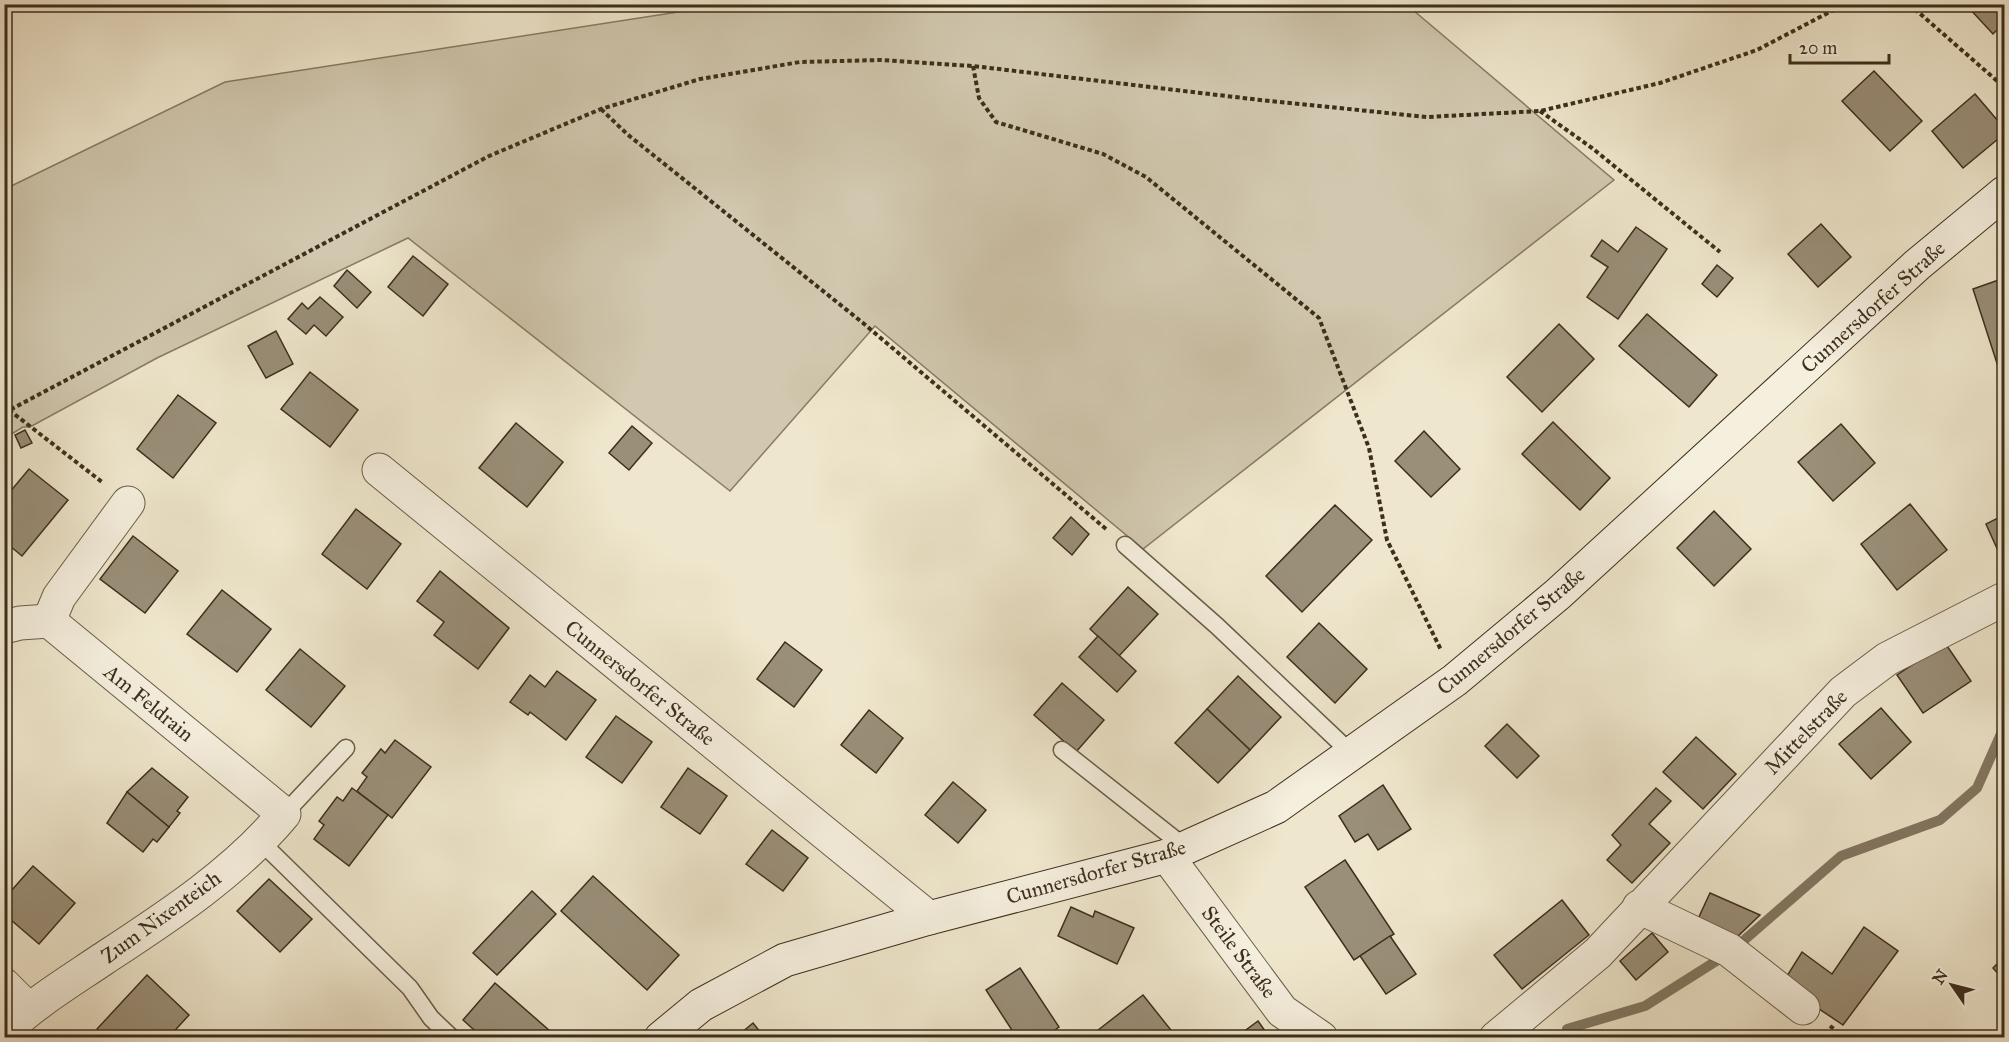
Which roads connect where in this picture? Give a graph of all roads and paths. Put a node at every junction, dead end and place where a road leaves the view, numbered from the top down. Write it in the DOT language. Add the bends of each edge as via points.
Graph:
graph roads {
  1 [pos="1845,4"];
  2 [pos="1909,4"];
  3 [pos="974,66"];
  4 [pos="2004,87"];
  5 [pos="601,109"];
  6 [pos="1540,111"];
  7 [pos="2004,193"];
  8 [pos="1720,252"];
  9 [pos="7,411"];
  10 [pos="379,470"];
  11 [pos="128,503"];
  12 [pos="1125,545"];
  13 [pos="2004,599"];
  14 [pos="49,621"];
  15 [pos="4,627"];
  16 [pos="1455,680"];
  17 [pos="346,748"];
  18 [pos="1062,750"];
  19 [pos="1352,753"];
  20 [pos="284,814"];
  21 [pos="261,842"];
  22 [pos="1176,852"];
  23 [pos="1640,907"];
  24 [pos="929,918"];
  25 [pos="4,986"];
  26 [pos="1803,1008"];
  27 [pos="28,1009"];
  28 [pos="1525,1026"];
  29 [pos="4,1032"];
  30 [pos="452,1038"];
  31 [pos="661,1038"];
  32 [pos="1321,1038"];
  33 [pos="1496,1038"];
  1 -- 6 [label="path" via="1757,50 1660,83"];
  2 -- 4 [label="path"];
  3 -- 5 [label="path" via="880,60 800,62 700,79"];
  3 -- 6 [label="path" via="1427,117"];
  3 -- 16 [label="path" via="979,98 996,122 1103,154 1146,177 1319,318 1369,448 1387,540"];
  5 -- 9 [label="path" via="489,156"];
  5 -- 12 [label="path" via="864,323"];
  6 -- 8 [label="path"];
  7 -- 16 [label="street, Cunnersdorfer Straße" via="1917,265 1558,594"];
  9 -- 11 [label="path"];
  10 -- 24 [label="street, Cunnersdorfer Straße"];
  11 -- 14 [label="street" via="59,597"];
  12 -- 19 [label="lane"];
  13 -- 23 [label="street, Mittelstraße" via="1887,659 1843,692"];
  14 -- 15 [label="street"];
  14 -- 20 [label="street, Am Feldrain"];
  16 -- 19 [label="street, Cunnersdorfer Straße"];
  17 -- 20 [label="lane"];
  18 -- 22 [label="lane"];
  19 -- 22 [label="street, Cunnersdorfer Straße" via="1276,807"];
  20 -- 21 [label="street, Zum Nixenteich"];
  21 -- 27 [label="street, Zum Nixenteich" via="165,918"];
  21 -- 30 [label="lane" via="410,988 431,1018"];
  22 -- 24 [label="street, Cunnersdorfer Straße"];
  22 -- 32 [label="street, Steile Straße" via="1282,1011"];
  23 -- 26 [label="street" via="1729,950"];
  23 -- 28 [label="street, Mittelstraße"];
  24 -- 31 [label="street, Cunnersdorfer Straße" via="785,960 701,1005"];
  25 -- 27 [label="street"];
  27 -- 29 [label="street, Zum Nixenteich"];
  28 -- 33 [label="street, Mittelstraße"];
}
